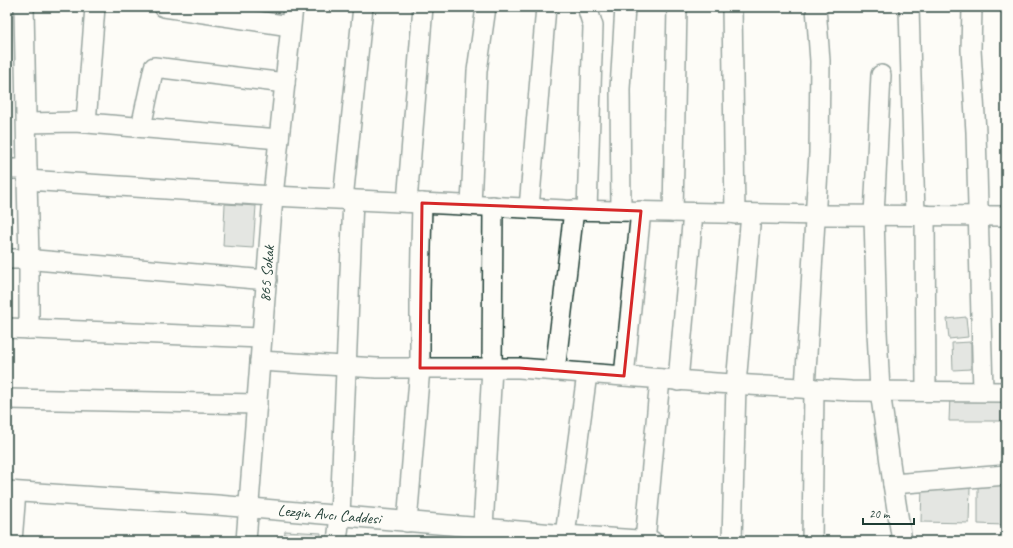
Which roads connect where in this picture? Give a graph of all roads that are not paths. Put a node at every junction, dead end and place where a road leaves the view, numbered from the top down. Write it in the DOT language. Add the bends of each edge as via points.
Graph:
graph roads {
  1 [pos="24,7"];
  2 [pos="95,7"];
  3 [pos="164,7"];
  4 [pos="293,7"];
  5 [pos="363,7"];
  6 [pos="423,7"];
  7 [pos="486,7"];
  8 [pos="546,7"];
  9 [pos="587,7"];
  10 [pos="625,7"];
  11 [pos="677,7"];
  12 [pos="732,7"];
  13 [pos="816,7"];
  14 [pos="909,7"];
  15 [pos="972,7"];
  16 [pos="290,26"];
  17 [pos="881,75"];
  18 [pos="285,83"];
  19 [pos="27,123"];
  20 [pos="86,123"];
  21 [pos="141,127"];
  22 [pos="279,139"];
  23 [pos="7,169"];
  24 [pos="27,174"];
  25 [pos="273,196"];
  26 [pos="348,199"];
  27 [pos="414,202"];
  28 [pos="471,205"];
  29 [pos="493,206"];
  30 [pos="529,208"];
  31 [pos="581,210"];
  32 [pos="621,211"];
  33 [pos="641,211"];
  34 [pos="673,212"];
  35 [pos="693,213"];
  36 [pos="743,214"];
  37 [pos="816,215"];
  38 [pos="874,215"];
  39 [pos="920,215"];
  40 [pos="978,216"];
  41 [pos="1006,216"];
  42 [pos="7,259"];
  43 [pos="29,259"];
  44 [pos="267,280"];
  45 [pos="7,328"];
  46 [pos="28,328"];
  47 [pos="262,338"];
  48 [pos="260,361"];
  49 [pos="347,366"];
  50 [pos="420,368"];
  51 [pos="492,368"];
  52 [pos="555,371"];
  53 [pos="587,374"];
  54 [pos="624,376"];
  55 [pos="669,380"];
  56 [pos="736,384"];
  57 [pos="810,389"];
  58 [pos="880,391"];
  59 [pos="926,391"];
  60 [pos="983,391"];
  61 [pos="1006,392"];
  62 [pos="7,400"];
  63 [pos="257,404"];
  64 [pos="1006,475"];
  65 [pos="893,484"];
  66 [pos="10,487"];
  67 [pos="249,508"];
  68 [pos="340,516"];
  69 [pos="407,522"];
  70 [pos="483,528"];
  71 [pos="565,535"];
  72 [pos="608,540"];
  73 [pos="12,541"];
  74 [pos="246,541"];
  75 [pos="337,541"];
  76 [pos="645,541"];
  77 [pos="652,541"];
  78 [pos="732,541"];
  79 [pos="812,541"];
  80 [pos="902,541"];
  1 -- 19 [label="street"];
  2 -- 20 [label="street"];
  3 -- 16 [label="street"];
  4 -- 16 [label="street, 865 Sokak"];
  5 -- 26 [label="street"];
  6 -- 27 [label="street"];
  7 -- 28 [label="street" via="477,71"];
  8 -- 30 [label="street"];
  9 -- 31 [label="street" via="593,26"];
  10 -- 32 [label="street" via="620,89"];
  11 -- 34 [label="street"];
  12 -- 36 [label="street"];
  13 -- 37 [label="street" via="820,61"];
  14 -- 39 [label="street"];
  15 -- 40 [label="street" via="971,50"];
  16 -- 18 [label="street, 865 Sokak"];
  17 -- 38 [label="street"];
  18 -- 21 [label="street" via="154,67"];
  18 -- 22 [label="street, 865 Sokak"];
  19 -- 20 [label="street"];
  19 -- 24 [label="street"];
  20 -- 21 [label="street"];
  21 -- 22 [label="street"];
  22 -- 25 [label="street, 865 Sokak"];
  23 -- 24 [label="street"];
  24 -- 25 [label="street"];
  24 -- 43 [label="street"];
  25 -- 26 [label="street"];
  25 -- 44 [label="street, 865 Sokak"];
  26 -- 27 [label="street"];
  26 -- 49 [label="street"];
  27 -- 28 [label="street"];
  27 -- 50 [label="street" via="420,292"];
  28 -- 29 [label="street"];
  29 -- 30 [label="street"];
  29 -- 51 [label="street"];
  30 -- 31 [label="street"];
  31 -- 32 [label="street"];
  31 -- 52 [label="street"];
  32 -- 33 [label="street"];
  33 -- 34 [label="street"];
  33 -- 54 [label="street"];
  34 -- 35 [label="street"];
  35 -- 36 [label="street"];
  35 -- 55 [label="street"];
  36 -- 37 [label="street"];
  36 -- 56 [label="street"];
  37 -- 38 [label="street"];
  37 -- 57 [label="street"];
  38 -- 39 [label="street"];
  38 -- 58 [label="street"];
  39 -- 40 [label="street"];
  39 -- 59 [label="street"];
  40 -- 41 [label="street"];
  40 -- 60 [label="street"];
  42 -- 43 [label="street"];
  43 -- 44 [label="street"];
  43 -- 46 [label="street"];
  44 -- 47 [label="street, 865 Sokak"];
  45 -- 46 [label="street"];
  46 -- 47 [label="street"];
  47 -- 48 [label="street, 865 Sokak"];
  48 -- 49 [label="street"];
  48 -- 63 [label="street, 865 Sokak"];
  49 -- 50 [label="street"];
  49 -- 68 [label="street"];
  50 -- 51 [label="street"];
  50 -- 69 [label="street"];
  51 -- 52 [label="street"];
  51 -- 70 [label="street"];
  52 -- 53 [label="street"];
  53 -- 54 [label="street"];
  53 -- 71 [label="street"];
  54 -- 55 [label="street"];
  55 -- 56 [label="street"];
  55 -- 76 [label="street"];
  56 -- 57 [label="street"];
  56 -- 78 [label="street"];
  57 -- 58 [label="street"];
  57 -- 79 [label="street"];
  58 -- 59 [label="street"];
  58 -- 65 [label="street"];
  59 -- 60 [label="street"];
  60 -- 61 [label="street"];
  62 -- 63 [label="street"];
  63 -- 67 [label="street, 865 Sokak"];
  64 -- 65 [label="street"];
  65 -- 80 [label="street"];
  66 -- 67 [label="street, Lezgin Avcı Caddesi"];
  66 -- 73 [label="street"];
  67 -- 68 [label="street, Lezgin Avcı Caddesi"];
  67 -- 74 [label="street, 865 Sokak"];
  68 -- 69 [label="street, Lezgin Avcı Caddesi"];
  68 -- 75 [label="street"];
  69 -- 70 [label="street, Lezgin Avcı Caddesi"];
  70 -- 71 [label="street, Lezgin Avcı Caddesi"];
  71 -- 72 [label="street, Lezgin Avcı Caddesi"];
  72 -- 76 [label="street, Lezgin Avcı Caddesi"];
  76 -- 77 [label="street, Lezgin Avcı Caddesi"];
}
